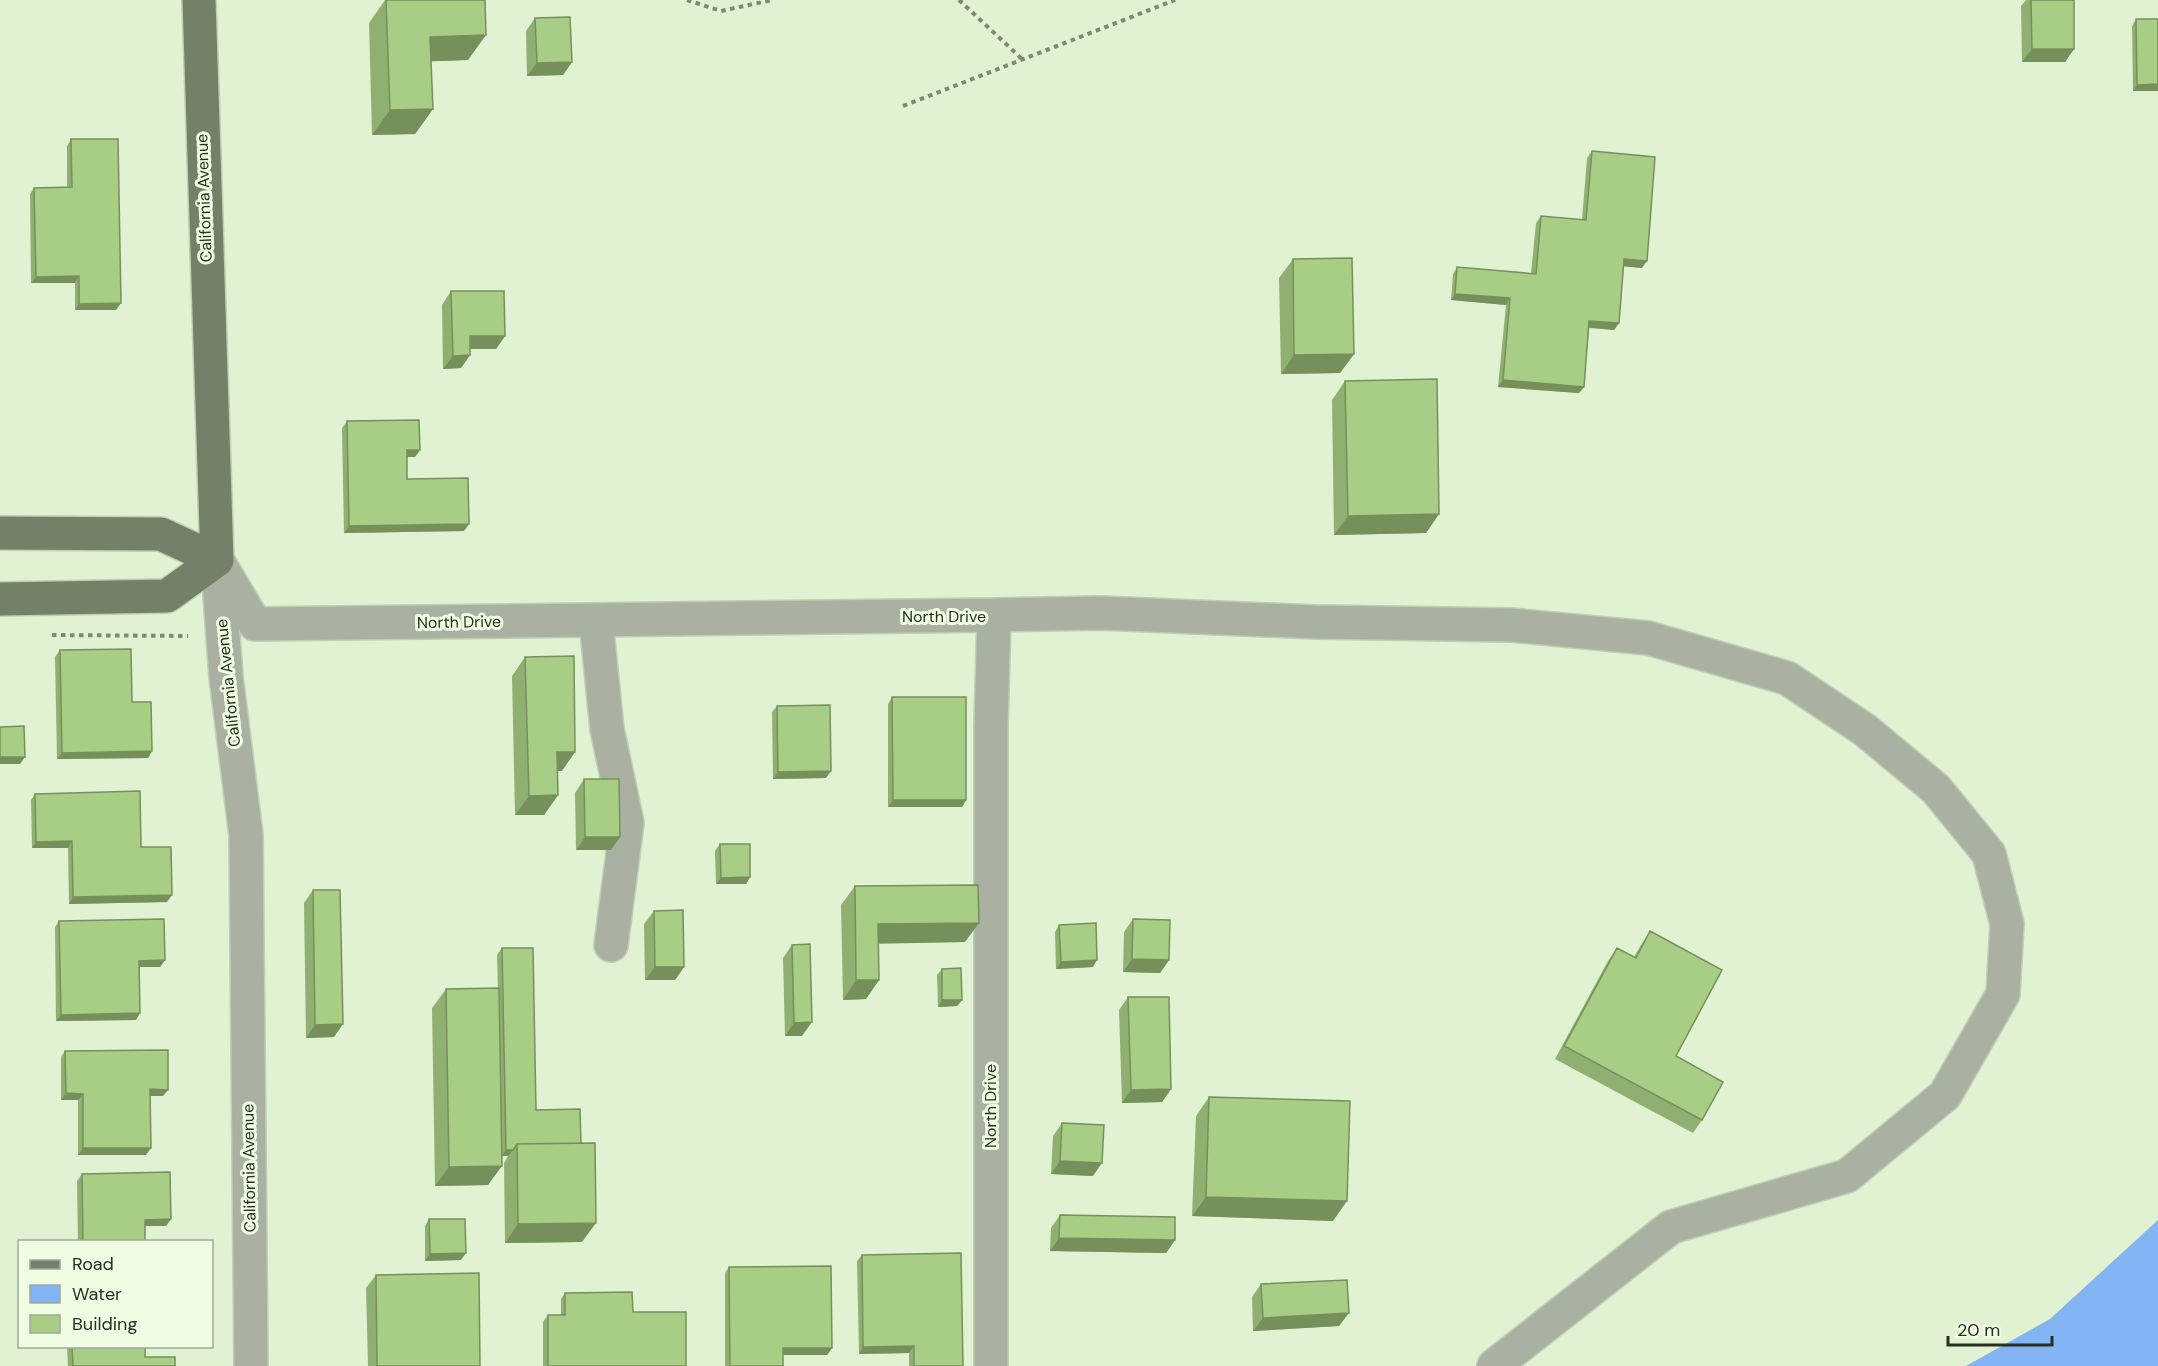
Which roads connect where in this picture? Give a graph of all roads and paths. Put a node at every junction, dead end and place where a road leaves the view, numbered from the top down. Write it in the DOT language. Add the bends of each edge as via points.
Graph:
graph roads {
  1 [pos="199,0"];
  2 [pos="687,0"];
  3 [pos="772,0"];
  4 [pos="959,0"];
  5 [pos="1175,0"];
  6 [pos="1022,59"];
  7 [pos="903,106"];
  8 [pos="0,533"];
  9 [pos="217,560"];
  10 [pos="0,599"];
  11 [pos="994,615"];
  12 [pos="596,621"];
  13 [pos="47,635"];
  14 [pos="188,636"];
  15 [pos="610,945"];
  16 [pos="251,1366"];
  17 [pos="991,1366"];
  18 [pos="1494,1366"];
  1 -- 9 [label="main road, California Avenue"];
  2 -- 3 [label="path" via="721,11"];
  4 -- 6 [label="path"];
  5 -- 6 [label="path"];
  6 -- 7 [label="path"];
  8 -- 9 [label="main road" via="160,534"];
  9 -- 10 [label="main road" via="167,596"];
  9 -- 12 [label="street, North Drive" via="255,624"];
  9 -- 16 [label="street, California Avenue" via="226,677 246,835"];
  11 -- 12 [label="street, North Drive"];
  11 -- 17 [label="street, North Drive"];
  11 -- 18 [label="street" via="1101,613 1511,625 1648,638 1787,678 1865,730 1936,789 1989,854 2007,924 2003,994 1945,1095 1847,1176 1671,1227"];
  12 -- 15 [label="street" via="607,729 627,823"];
  13 -- 14 [label="path"];
}
